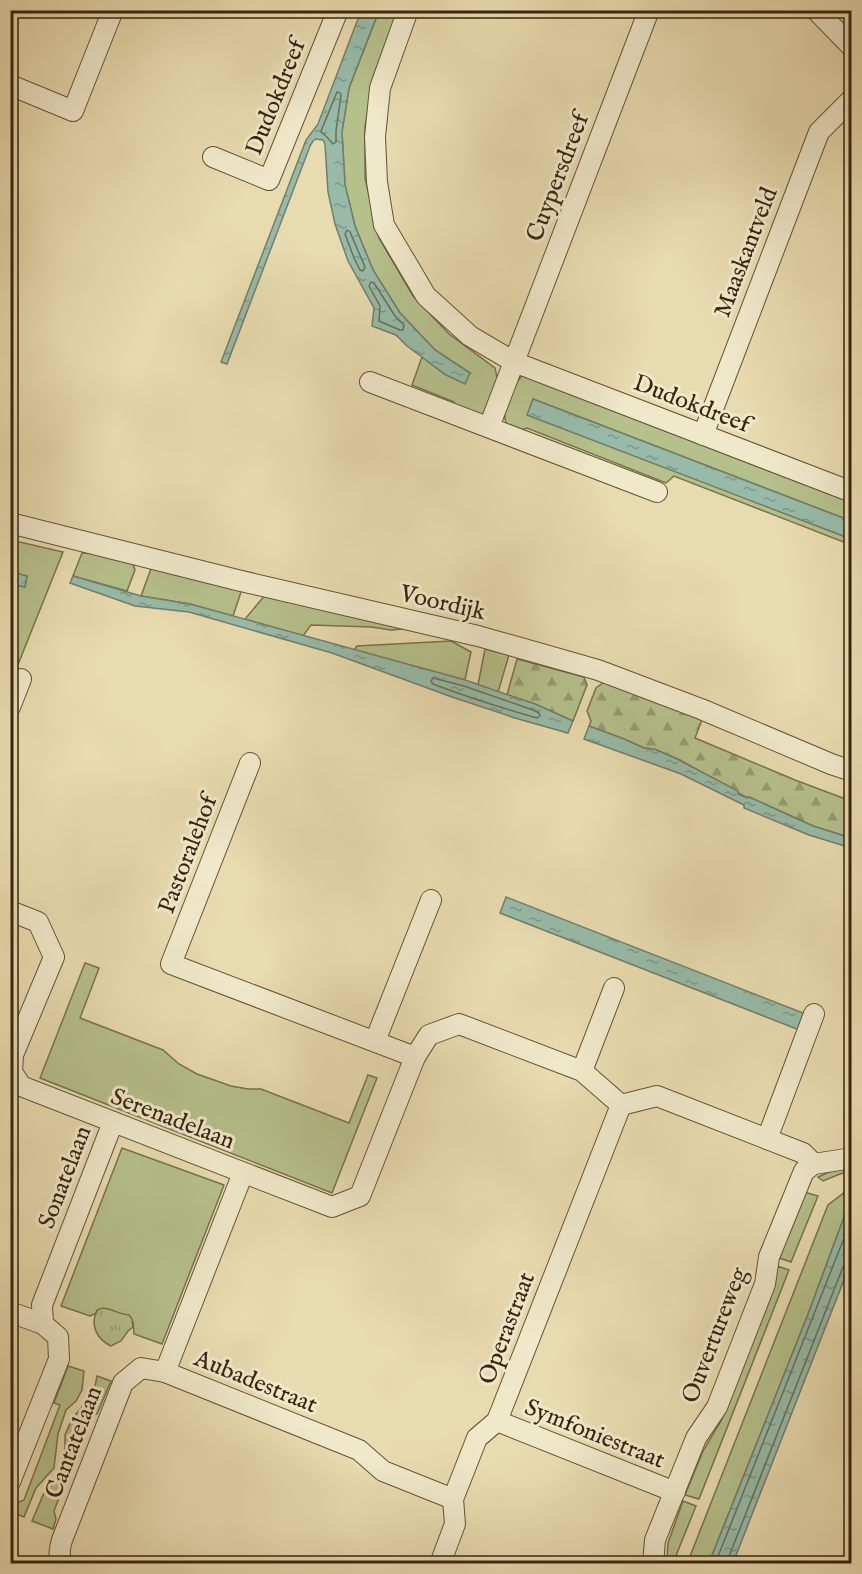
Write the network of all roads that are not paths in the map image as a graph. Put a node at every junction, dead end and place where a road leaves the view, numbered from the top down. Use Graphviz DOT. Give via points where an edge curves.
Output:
graph roads {
  1 [pos="113,10"];
  2 [pos="338,10"];
  3 [pos="408,10"];
  4 [pos="649,10"];
  5 [pos="816,10"];
  6 [pos="852,47"];
  7 [pos="10,85"];
  8 [pos="852,99"];
  9 [pos="213,157"];
  10 [pos="514,362"];
  11 [pos="370,382"];
  12 [pos="489,427"];
  13 [pos="703,435"];
  14 [pos="657,492"];
  15 [pos="852,492"];
  16 [pos="10,523"];
  17 [pos="21,679"];
  18 [pos="10,707"];
  19 [pos="250,763"];
  20 [pos="852,771"];
  21 [pos="430,900"];
  22 [pos="10,911"];
  23 [pos="614,988"];
  24 [pos="814,1014"];
  25 [pos="375,1041"];
  26 [pos="414,1057"];
  27 [pos="582,1071"];
  28 [pos="621,1105"];
  29 [pos="113,1122"];
  30 [pos="767,1139"];
  31 [pos="852,1158"];
  32 [pos="814,1164"];
  33 [pos="243,1173"];
  34 [pos="10,1312"];
  35 [pos="43,1324"];
  36 [pos="165,1372"];
  37 [pos="497,1421"];
  38 [pos="10,1482"];
  39 [pos="675,1492"];
  40 [pos="453,1499"];
  41 [pos="64,1563"];
  42 [pos="440,1563"];
  43 [pos="653,1563"];
  1 -- 7 [label="street" via="73,111"];
  2 -- 9 [label="street, Dudokdreef" via="269,180"];
  3 -- 10 [label="street, Dudokdreef" via="381,88 376,127 377,182 384,225 426,296 470,336"];
  4 -- 10 [label="street, Cuypersdreef"];
  5 -- 6 [label="street"];
  8 -- 13 [label="street, Maaskantveld" via="819,132"];
  10 -- 12 [label="street"];
  10 -- 13 [label="street, Dudokdreef"];
  11 -- 12 [label="street"];
  12 -- 14 [label="street"];
  13 -- 15 [label="street, Dudokdreef"];
  16 -- 20 [label="street, Voordijk" via="478,636 598,670"];
  17 -- 18 [label="street"];
  19 -- 25 [label="street, Pastoralehof" via="171,964"];
  21 -- 25 [label="street"];
  22 -- 29 [label="street, Serenadelaan" via="38,922 54,957 14,1055 12,1072 21,1086"];
  23 -- 27 [label="street"];
  24 -- 30 [label="street"];
  25 -- 26 [label="street"];
  26 -- 27 [label="street, Serenadelaan" via="429,1035 459,1024"];
  26 -- 33 [label="street, Serenadelaan" via="360,1196 333,1207"];
  27 -- 28 [label="street, Serenadelaan"];
  28 -- 30 [label="street" via="657,1096"];
  28 -- 37 [label="street, Operastraat"];
  29 -- 33 [label="street, Serenadelaan"];
  29 -- 35 [label="street, Sonatelaan" via="42,1305"];
  30 -- 32 [label="street" via="803,1153"];
  31 -- 32 [label="street"];
  32 -- 39 [label="street, Ouvertureweg" via="804,1171 769,1257 765,1284 717,1407 696,1438"];
  33 -- 36 [label="street, Aubadestraat"];
  34 -- 35 [label="street"];
  35 -- 38 [label="street" via="58,1337 59,1359"];
  36 -- 40 [label="street, Aubadestraat" via="360,1450 383,1471"];
  36 -- 41 [label="street, Cantatelaan" via="141,1368 123,1383 62,1540 59,1551"];
  37 -- 39 [label="street, Symfoniestraat"];
  37 -- 40 [label="street, Operastraat" via="477,1438"];
  39 -- 43 [label="street, Ouvertureweg" via="655,1540"];
  40 -- 42 [label="street, Operastraat" via="455,1524"];
}
